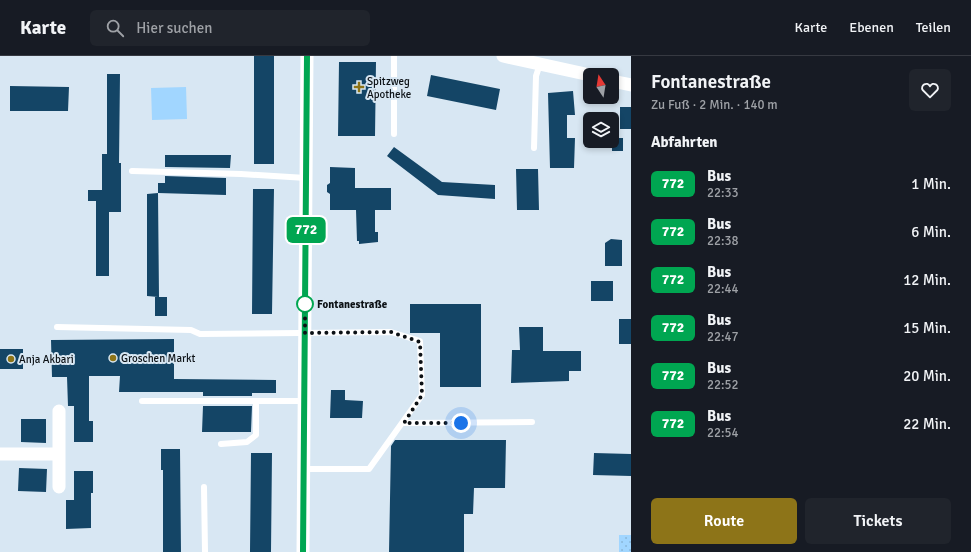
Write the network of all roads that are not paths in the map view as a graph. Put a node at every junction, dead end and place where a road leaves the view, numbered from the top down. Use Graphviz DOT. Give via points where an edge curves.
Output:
graph roads {
  1 [pos="307,56"];
  2 [pos="394,56"];
  3 [pos="503,56"];
  4 [pos="540,64"];
  5 [pos="583,73"];
  6 [pos="619,82"];
  7 [pos="631,85"];
  8 [pos="394,134"];
  9 [pos="534,148"];
  10 [pos="132,171"];
  11 [pos="306,178"];
  12 [pos="57,327"];
  13 [pos="305,333"];
  14 [pos="304,400"];
  15 [pos="142,401"];
  16 [pos="256,401"];
  17 [pos="59,411"];
  18 [pos="532,422"];
  19 [pos="404,423"];
  20 [pos="221,444"];
  21 [pos="0,454"];
  22 [pos="60,454"];
  23 [pos="304,469"];
  24 [pos="59,487"];
  25 [pos="204,487"];
  26 [pos="204,552"];
  27 [pos="303,552"];
  1 -- 11 [label="street"];
  2 -- 8 [label="lane"];
  3 -- 4 [label="street"];
  4 -- 5 [label="street"];
  4 -- 9 [label="lane" via="536,76"];
  6 -- 7 [label="street"];
  10 -- 11 [label="lane"];
  11 -- 13 [label="street"];
  12 -- 13 [label="lane" via="191,330 200,334"];
  13 -- 14 [label="street"];
  13 -- 19 [label="lane" via="391,332 420,342 422,395"];
  14 -- 16 [label="lane"];
  14 -- 23 [label="street"];
  15 -- 16 [label="lane"];
  16 -- 20 [label="lane" via="256,434 248,442"];
  17 -- 22 [label="street"];
  18 -- 19 [label="lane"];
  19 -- 23 [label="lane" via="369,469"];
  21 -- 22 [label="street"];
  22 -- 24 [label="street"];
  23 -- 27 [label="street"];
  25 -- 26 [label="lane"];
}
